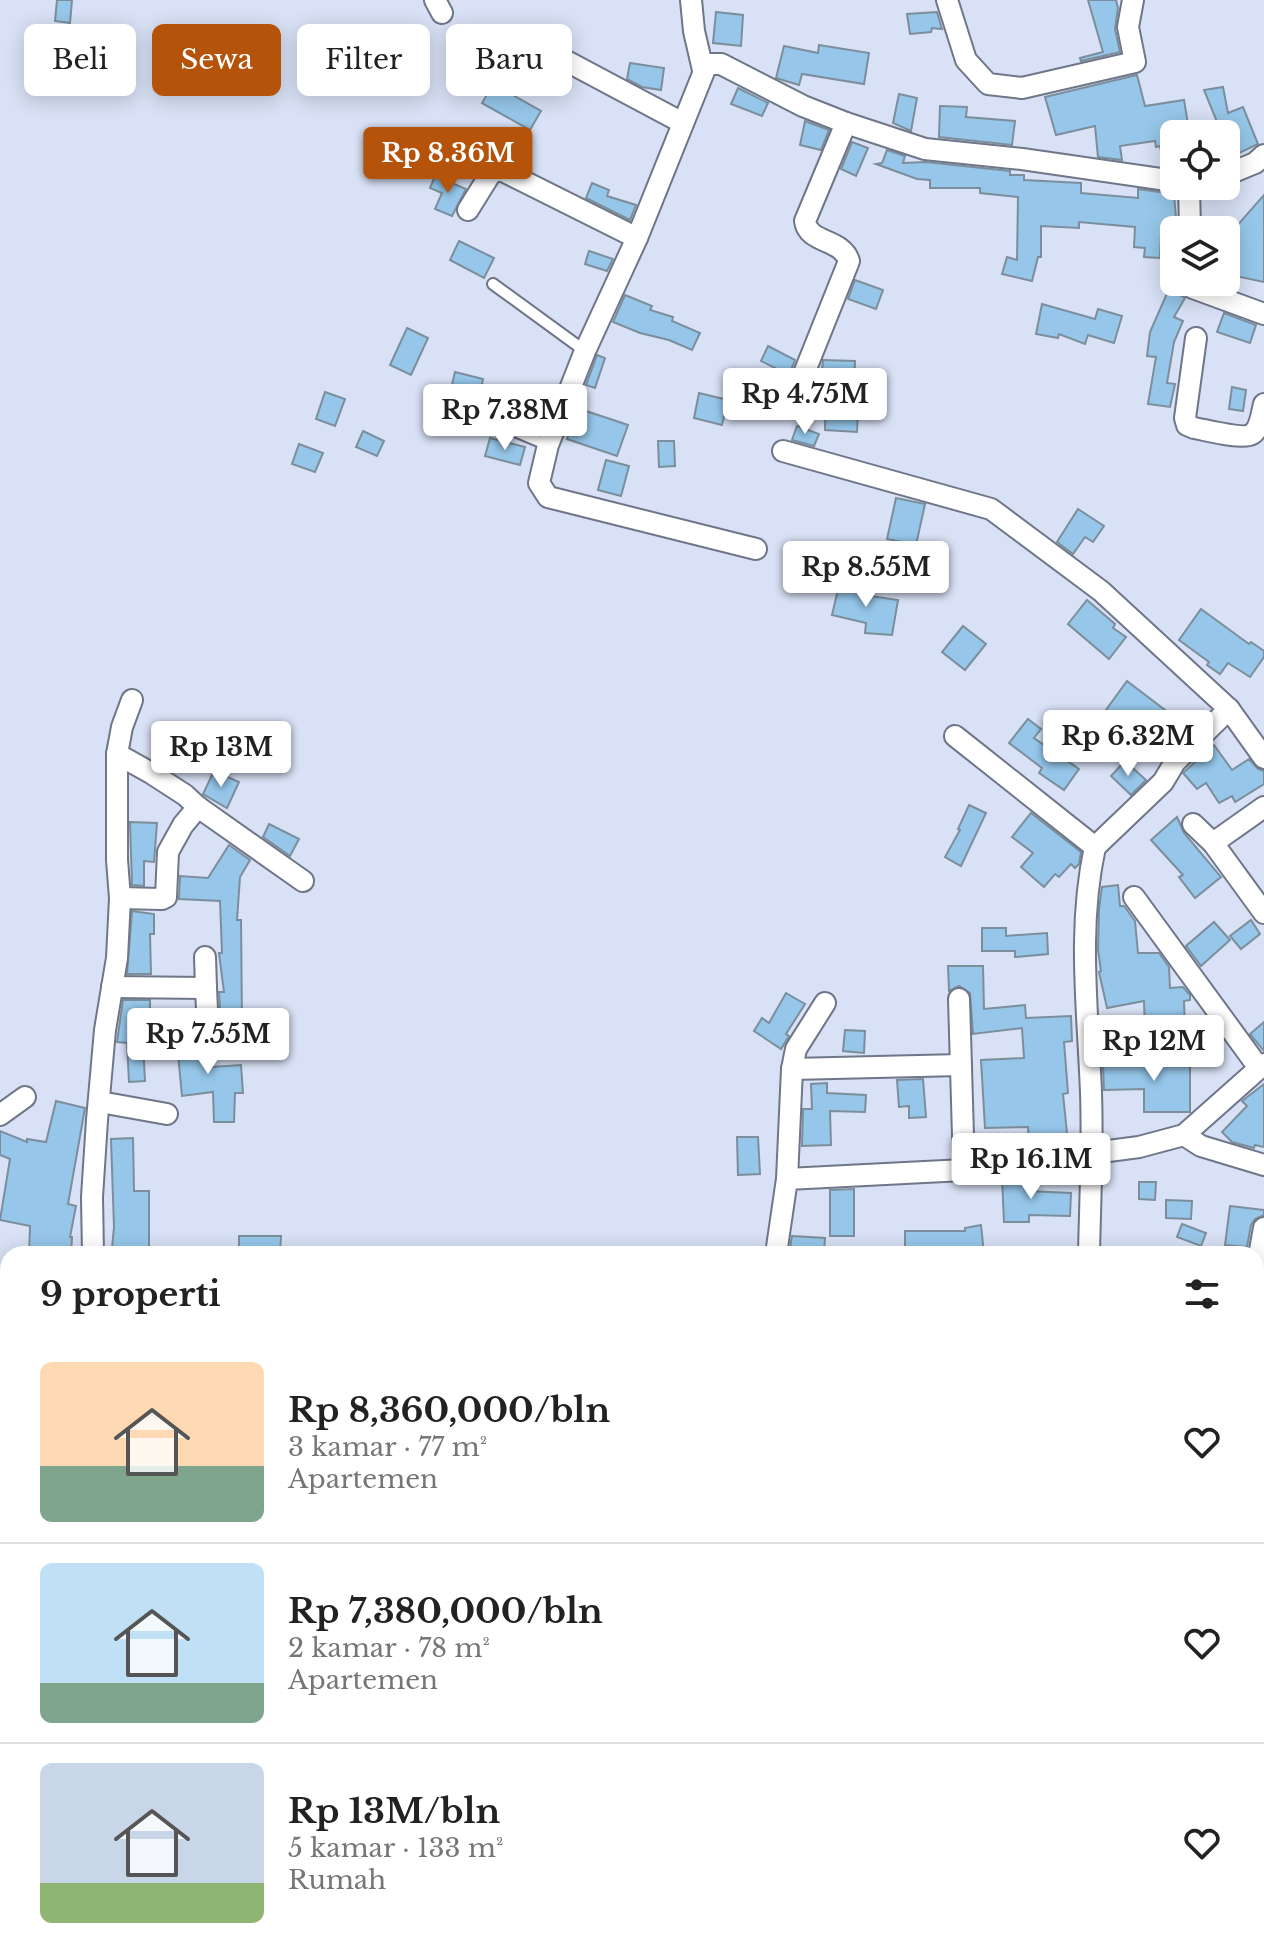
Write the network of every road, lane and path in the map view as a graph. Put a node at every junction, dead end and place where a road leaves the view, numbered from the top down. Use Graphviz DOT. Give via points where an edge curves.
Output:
graph roads {
  1 [pos="691,0"];
  2 [pos="947,0"];
  3 [pos="1133,0"];
  4 [pos="572,64"];
  5 [pos="703,70"];
  6 [pos="681,122"];
  7 [pos="846,123"];
  8 [pos="1261,162"];
  9 [pos="1240,170"];
  10 [pos="1160,179"];
  11 [pos="468,210"];
  12 [pos="637,238"];
  13 [pos="493,284"];
  14 [pos="1215,296"];
  15 [pos="1264,314"];
  16 [pos="1196,338"];
  17 [pos="585,351"];
  18 [pos="801,381"];
  19 [pos="1264,404"];
  20 [pos="477,415"];
  21 [pos="548,445"];
  22 [pos="783,451"];
  23 [pos="756,549"];
  24 [pos="132,700"];
  25 [pos="1229,709"];
  26 [pos="955,736"];
  27 [pos="117,754"];
  28 [pos="1264,758"];
  29 [pos="198,807"];
  30 [pos="1264,807"];
  31 [pos="1193,824"];
  32 [pos="1213,843"];
  33 [pos="1095,847"];
  34 [pos="303,881"];
  35 [pos="1134,897"];
  36 [pos="120,898"];
  37 [pos="1264,913"];
  38 [pos="205,957"];
  39 [pos="112,987"];
  40 [pos="206,988"];
  41 [pos="959,999"];
  42 [pos="825,1003"];
  43 [pos="208,1032"];
  44 [pos="961,1065"];
  45 [pos="1262,1066"];
  46 [pos="792,1069"];
  47 [pos="25,1097"];
  48 [pos="100,1102"];
  49 [pos="167,1114"];
  50 [pos="0,1115"];
  51 [pos="1184,1135"];
  52 [pos="1090,1153"];
  53 [pos="1264,1165"];
  54 [pos="964,1170"];
  55 [pos="787,1179"];
  56 [pos="93,1246"];
  57 [pos="777,1246"];
  58 [pos="1089,1246"];
  1 -- 5 [label="street"];
  2 -- 3 [label="street" via="966,60 988,84 1022,88 1135,62 1128,27"];
  4 -- 6 [label="street"];
  5 -- 6 [label="street"];
  5 -- 7 [label="street" via="709,62 721,64"];
  6 -- 12 [label="street"];
  7 -- 10 [label="street" via="925,149"];
  7 -- 18 [label="street" via="805,221 806,229 842,248 849,261"];
  8 -- 9 [label="street"];
  11 -- 12 [label="street" via="491,173 501,170"];
  12 -- 17 [label="street"];
  13 -- 17 [label="lane"];
  14 -- 15 [label="street"];
  16 -- 19 [label="street" via="1187,425 1252,434"];
  17 -- 21 [label="street"];
  20 -- 21 [label="lane"];
  21 -- 23 [label="street" via="539,483 548,497"];
  22 -- 25 [label="street" via="991,509 1101,591"];
  24 -- 27 [label="street"];
  25 -- 28 [label="street"];
  25 -- 33 [label="street"];
  26 -- 33 [label="street"];
  27 -- 29 [label="street"];
  27 -- 36 [label="street"];
  29 -- 34 [label="street"];
  29 -- 36 [label="street" via="168,852 166,897"];
  30 -- 32 [label="street"];
  31 -- 32 [label="street"];
  32 -- 37 [label="street"];
  33 -- 52 [label="street" via="1083,924"];
  35 -- 45 [label="street"];
  36 -- 39 [label="street"];
  38 -- 40 [label="street"];
  39 -- 40 [label="street"];
  39 -- 48 [label="street"];
  40 -- 43 [label="street"];
  41 -- 44 [label="street"];
  42 -- 46 [label="street" via="796,1049"];
  44 -- 46 [label="street"];
  44 -- 54 [label="street"];
  45 -- 51 [label="street"];
  46 -- 55 [label="street"];
  47 -- 50 [label="street"];
  48 -- 49 [label="street"];
  48 -- 56 [label="street"];
  51 -- 52 [label="street"];
  51 -- 53 [label="street" via="1201,1146"];
  52 -- 54 [label="street"];
  52 -- 58 [label="street"];
  54 -- 55 [label="street"];
  55 -- 57 [label="street"];
}
